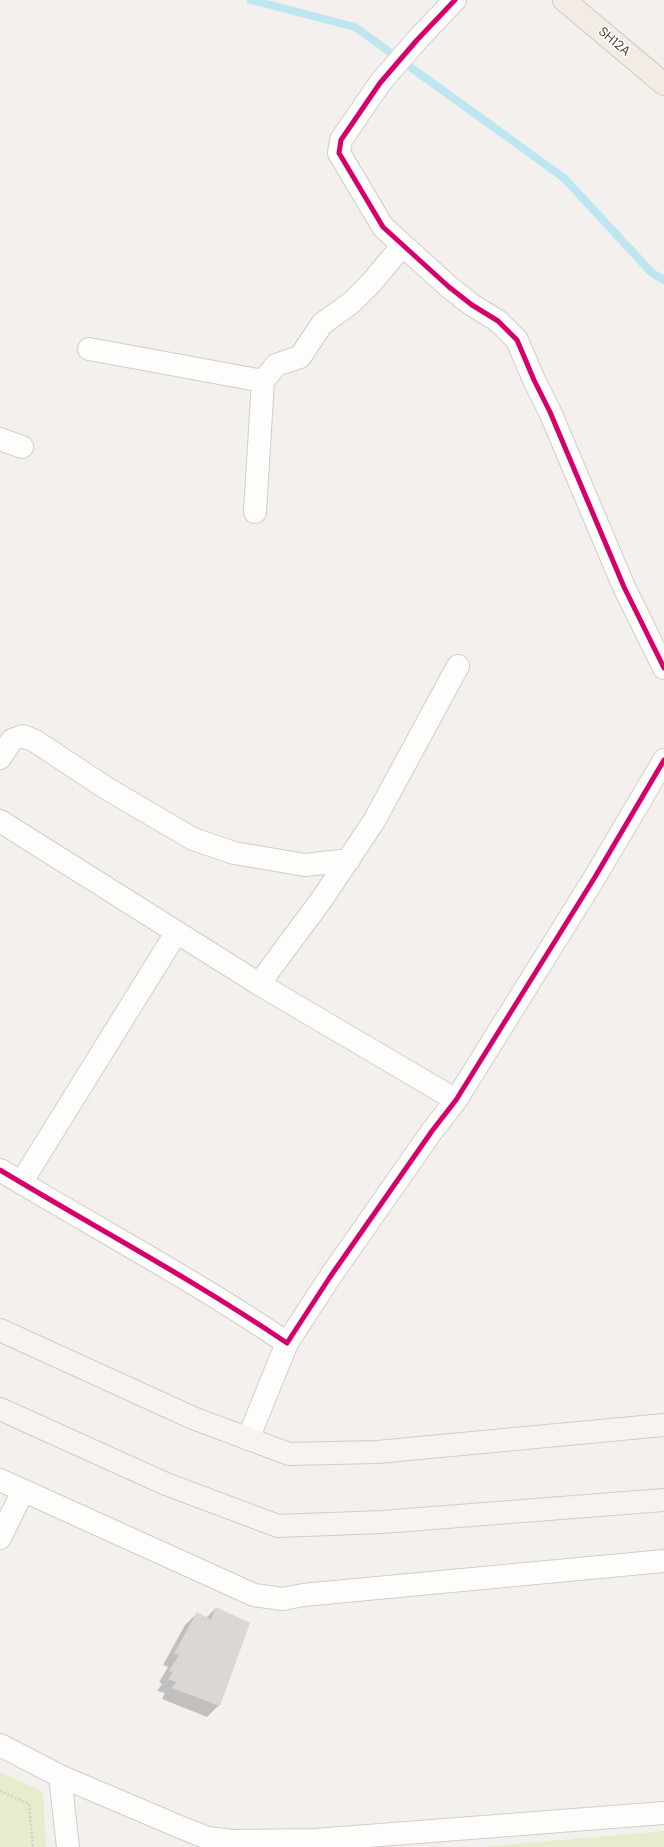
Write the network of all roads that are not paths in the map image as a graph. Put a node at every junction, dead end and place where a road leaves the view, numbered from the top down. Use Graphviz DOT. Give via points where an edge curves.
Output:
graph roads {
  1 [pos="455,0"];
  2 [pos="564,0"];
  3 [pos="664,84"];
  4 [pos="402,246"];
  5 [pos="89,349"];
  6 [pos="263,381"];
  7 [pos="0,439"];
  8 [pos="22,448"];
  9 [pos="255,512"];
  10 [pos="458,666"];
  11 [pos="664,668"];
  12 [pos="0,758"];
  13 [pos="664,760"];
  14 [pos="0,821"];
  15 [pos="348,860"];
  16 [pos="176,933"];
  17 [pos="259,984"];
  18 [pos="456,1100"];
  19 [pos="0,1170"];
  20 [pos="21,1183"];
  21 [pos="0,1330"];
  22 [pos="287,1343"];
  23 [pos="0,1409"];
  24 [pos="664,1425"];
  25 [pos="248,1439"];
  26 [pos="0,1480"];
  27 [pos="22,1491"];
  28 [pos="664,1500"];
  29 [pos="0,1538"];
  30 [pos="664,1561"];
  31 [pos="0,1746"];
  32 [pos="60,1776"];
  33 [pos="664,1813"];
  34 [pos="316,1844"];
  35 [pos="68,1847"];
  1 -- 4 [label="street" via="380,83 341,140 340,153 383,228"];
  2 -- 3 [label="main road, SH12A / SH12A"];
  4 -- 6 [label="street" via="351,303 322,324 300,357 276,365"];
  4 -- 11 [label="street" via="455,292 498,321 517,340 624,587"];
  5 -- 6 [label="street"];
  6 -- 9 [label="street"];
  7 -- 8 [label="street"];
  10 -- 15 [label="street" via="374,822"];
  12 -- 15 [label="street" via="12,740 23,736 193,839 234,853 305,865"];
  13 -- 18 [label="street" via="595,877"];
  14 -- 16 [label="street"];
  15 -- 17 [label="street"];
  16 -- 17 [label="street"];
  16 -- 20 [label="street"];
  17 -- 18 [label="street"];
  18 -- 22 [label="street" via="330,1277"];
  19 -- 20 [label="street"];
  20 -- 22 [label="street" via="123,1241"];
  21 -- 25 [label="street" via="193,1418"];
  22 -- 25 [label="street"];
  23 -- 28 [label="street" via="166,1484 278,1526 382,1522"];
  24 -- 25 [label="street" via="377,1452 289,1454"];
  26 -- 27 [label="street"];
  27 -- 29 [label="street"];
  27 -- 30 [label="street" via="254,1596 283,1599"];
  31 -- 32 [label="street"];
  32 -- 34 [label="street" via="208,1838"];
  32 -- 35 [label="street"];
  33 -- 34 [label="street"];
}
